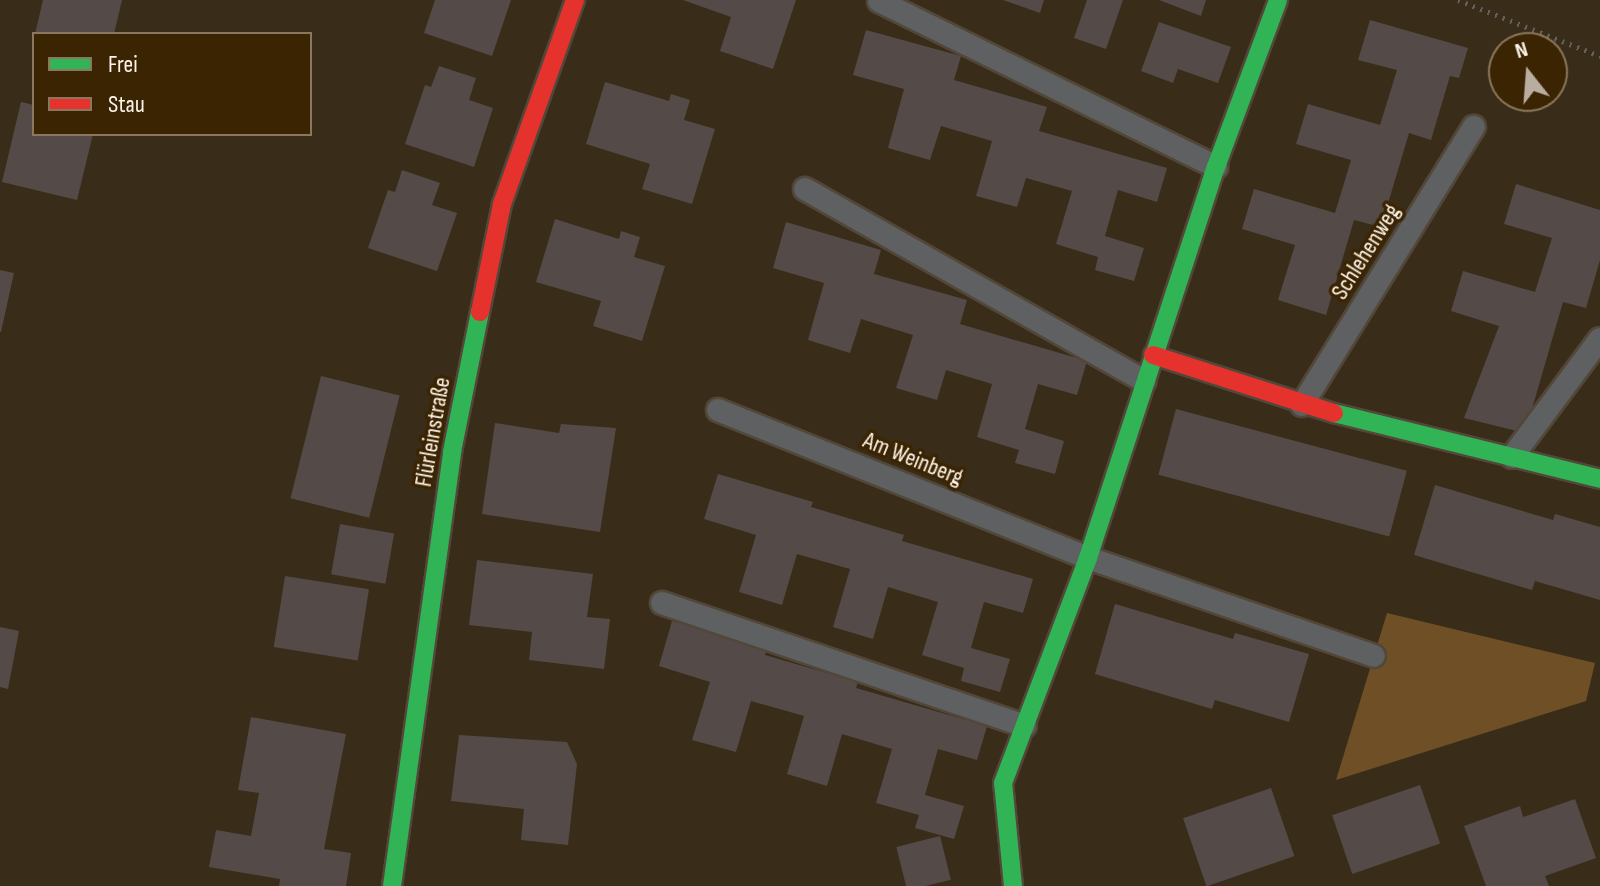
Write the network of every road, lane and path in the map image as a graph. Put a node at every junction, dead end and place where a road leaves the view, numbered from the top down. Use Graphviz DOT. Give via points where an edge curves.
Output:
graph roads {
  1 [pos="575,0"];
  2 [pos="1278,0"];
  3 [pos="1458,0"];
  4 [pos="879,1"];
  5 [pos="1600,56"];
  6 [pos="1474,127"];
  7 [pos="1216,167"];
  8 [pos="805,189"];
  9 [pos="1600,339"];
  10 [pos="1153,355"];
  11 [pos="1144,381"];
  12 [pos="1302,405"];
  13 [pos="718,410"];
  14 [pos="1512,457"];
  15 [pos="1600,479"];
  16 [pos="1088,558"];
  17 [pos="662,603"];
  18 [pos="1374,656"];
  19 [pos="1025,726"];
  20 [pos="392,886"];
  21 [pos="1013,886"];
  1 -- 20 [label="street, Flürleinstraße" via="499,219 452,452"];
  2 -- 7 [label="street"];
  3 -- 5 [label="path"];
  4 -- 7 [label="lane"];
  6 -- 12 [label="lane, Schlehenweg"];
  7 -- 10 [label="street"];
  8 -- 11 [label="lane"];
  9 -- 14 [label="lane"];
  10 -- 11 [label="street"];
  10 -- 12 [label="street"];
  11 -- 16 [label="street"];
  12 -- 14 [label="street"];
  13 -- 16 [label="lane, Am Weinberg"];
  14 -- 15 [label="street"];
  16 -- 18 [label="lane, Am Weinberg"];
  16 -- 19 [label="street"];
  17 -- 19 [label="lane"];
  19 -- 21 [label="street" via="1003,783"];
}
